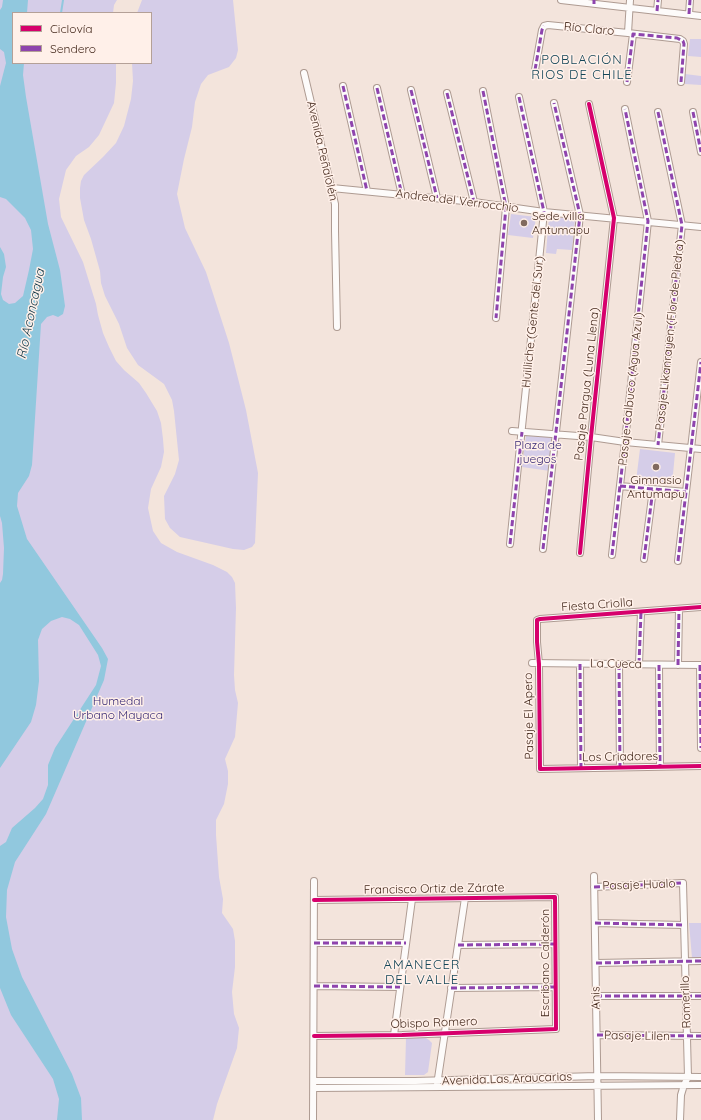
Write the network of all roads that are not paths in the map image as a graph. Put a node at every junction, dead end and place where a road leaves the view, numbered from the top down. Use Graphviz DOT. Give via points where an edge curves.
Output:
graph roads {
  1 [pos="561,0"];
  2 [pos="630,0"];
  3 [pos="658,0"];
  4 [pos="690,0"];
  5 [pos="594,2"];
  6 [pos="630,8"];
  7 [pos="657,11"];
  8 [pos="689,14"];
  9 [pos="701,16"];
  10 [pos="630,33"];
  11 [pos="535,70"];
  12 [pos="304,73"];
  13 [pos="627,82"];
  14 [pos="681,82"];
  15 [pos="344,86"];
  16 [pos="377,88"];
  17 [pos="411,90"];
  18 [pos="483,90"];
  19 [pos="447,93"];
  20 [pos="520,97"];
  21 [pos="554,104"];
  22 [pos="589,104"];
  23 [pos="625,109"];
  24 [pos="658,112"];
  25 [pos="693,112"];
  26 [pos="701,152"];
  27 [pos="332,188"];
  28 [pos="367,191"];
  29 [pos="402,195"];
  30 [pos="437,198"];
  31 [pos="474,202"];
  32 [pos="506,207"];
  33 [pos="544,212"];
  34 [pos="580,215"];
  35 [pos="614,218"];
  36 [pos="648,221"];
  37 [pos="682,225"];
  38 [pos="701,227"];
  39 [pos="496,318"];
  40 [pos="337,327"];
  41 [pos="701,362"];
  42 [pos="512,431"];
  43 [pos="522,432"];
  44 [pos="556,434"];
  45 [pos="591,437"];
  46 [pos="625,442"];
  47 [pos="658,444"];
  48 [pos="691,448"];
  49 [pos="701,449"];
  50 [pos="620,486"];
  51 [pos="653,489"];
  52 [pos="686,492"];
  53 [pos="510,544"];
  54 [pos="543,549"];
  55 [pos="580,553"];
  56 [pos="612,556"];
  57 [pos="644,559"];
  58 [pos="678,561"];
  59 [pos="701,607"];
  60 [pos="679,609"];
  61 [pos="641,612"];
  62 [pos="532,663"];
  63 [pos="539,664"];
  64 [pos="580,664"];
  65 [pos="619,664"];
  66 [pos="638,664"];
  67 [pos="659,665"];
  68 [pos="678,665"];
  69 [pos="700,665"];
  70 [pos="701,748"];
  71 [pos="660,766"];
  72 [pos="701,766"];
  73 [pos="620,767"];
  74 [pos="581,768"];
  75 [pos="540,769"];
  76 [pos="594,876"];
  77 [pos="314,882"];
  78 [pos="683,883"];
  79 [pos="594,887"];
  80 [pos="555,897"];
  81 [pos="465,898"];
  82 [pos="412,899"];
  83 [pos="314,900"];
  84 [pos="595,923"];
  85 [pos="684,924"];
  86 [pos="314,943"];
  87 [pos="406,943"];
  88 [pos="555,944"];
  89 [pos="458,945"];
  90 [pos="701,961"];
  91 [pos="685,962"];
  92 [pos="596,963"];
  93 [pos="314,986"];
  94 [pos="400,987"];
  95 [pos="555,987"];
  96 [pos="451,988"];
  97 [pos="596,996"];
  98 [pos="686,996"];
  99 [pos="701,996"];
  100 [pos="556,1029"];
  101 [pos="444,1033"];
  102 [pos="394,1035"];
  103 [pos="597,1035"];
  104 [pos="314,1036"];
  105 [pos="687,1036"];
  106 [pos="701,1036"];
  107 [pos="597,1076"];
  108 [pos="688,1077"];
  109 [pos="701,1077"];
  110 [pos="314,1081"];
  111 [pos="437,1084"];
  112 [pos="684,1085"];
  113 [pos="701,1085"];
  114 [pos="597,1086"];
  115 [pos="314,1088"];
  116 [pos="313,1120"];
  117 [pos="598,1120"];
  118 [pos="680,1120"];
  1 -- 5 [label="street"];
  2 -- 6 [label="street"];
  3 -- 7 [label="street"];
  4 -- 8 [label="street"];
  5 -- 6 [label="street"];
  6 -- 7 [label="street"];
  6 -- 10 [label="street"];
  7 -- 8 [label="street"];
  8 -- 9 [label="street"];
  10 -- 11 [label="street, Río Claro" via="544,26"];
  10 -- 13 [label="street"];
  10 -- 14 [label="street, Río Claro" via="678,38 683,41"];
  12 -- 27 [label="street, Avenida Peñalolén"];
  15 -- 28 [label="street"];
  16 -- 29 [label="street"];
  17 -- 30 [label="street"];
  18 -- 32 [label="street"];
  19 -- 31 [label="street"];
  20 -- 33 [label="street, Huilliche (Gente del Sur)"];
  21 -- 34 [label="street"];
  22 -- 35 [label="street, Pasaje Pargua (Luna Llena)"];
  23 -- 36 [label="street, Pasaje Calbuco (Agua Azul)"];
  24 -- 37 [label="street, Pasaje Likanrayen (Flor de Piedra)"];
  25 -- 26 [label="street"];
  27 -- 28 [label="street, Andrea del Verrocchio"];
  27 -- 40 [label="street, Avenida Peñalolén" via="335,204"];
  28 -- 29 [label="street, Andrea del Verrocchio"];
  29 -- 30 [label="street, Andrea del Verrocchio"];
  30 -- 31 [label="street, Andrea del Verrocchio"];
  31 -- 32 [label="street, Andrea del Verrocchio"];
  32 -- 33 [label="street, Andrea del Verrocchio"];
  32 -- 39 [label="street"];
  33 -- 34 [label="street, Andrea del Verrocchio"];
  33 -- 43 [label="street, Huilliche (Gente del Sur)"];
  34 -- 35 [label="street, Andrea del Verrocchio"];
  34 -- 44 [label="street"];
  35 -- 36 [label="street, Andrea del Verrocchio"];
  35 -- 45 [label="street, Pasaje Pargua (Luna Llena)"];
  36 -- 37 [label="street, Andrea del Verrocchio"];
  36 -- 46 [label="street, Pasaje Calbuco (Agua Azul)"];
  37 -- 38 [label="street, Andrea del Verrocchio"];
  37 -- 47 [label="street, Pasaje Likanrayen (Flor de Piedra)"];
  41 -- 48 [label="street"];
  42 -- 43 [label="street"];
  43 -- 44 [label="street"];
  43 -- 53 [label="street, Huilliche (Gente del Sur)"];
  44 -- 45 [label="street"];
  44 -- 54 [label="street"];
  45 -- 46 [label="street"];
  45 -- 55 [label="street, Pasaje Pargua (Luna Llena)"];
  46 -- 47 [label="street"];
  46 -- 50 [label="street, Pasaje Calbuco (Agua Azul)"];
  47 -- 48 [label="street"];
  48 -- 49 [label="street"];
  48 -- 52 [label="street"];
  50 -- 51 [label="street"];
  50 -- 56 [label="street, Pasaje Calbuco (Agua Azul)"];
  51 -- 52 [label="street"];
  51 -- 57 [label="street"];
  52 -- 58 [label="street"];
  59 -- 60 [label="street, Fiesta Criolla"];
  60 -- 61 [label="street, Fiesta Criolla"];
  60 -- 68 [label="street"];
  61 -- 63 [label="street, Fiesta Criolla" via="537,620"];
  61 -- 66 [label="street"];
  62 -- 63 [label="street, La Cueca"];
  63 -- 64 [label="street, La Cueca"];
  63 -- 75 [label="street, Pasaje El Apero"];
  64 -- 65 [label="street, La Cueca"];
  64 -- 74 [label="street"];
  65 -- 66 [label="street, La Cueca"];
  65 -- 73 [label="street"];
  66 -- 67 [label="street, La Cueca"];
  67 -- 68 [label="street, La Cueca"];
  67 -- 71 [label="street"];
  68 -- 69 [label="street, La Cueca"];
  69 -- 70 [label="street"];
  71 -- 72 [label="street, Los Criadores"];
  71 -- 73 [label="street, Los Criadores"];
  73 -- 74 [label="street, Los Criadores"];
  74 -- 75 [label="street, Los Criadores"];
  76 -- 79 [label="street, Anis"];
  77 -- 83 [label="street"];
  78 -- 79 [label="street, Pasaje Hualo"];
  78 -- 85 [label="street, Romerillo"];
  79 -- 84 [label="street, Anis"];
  80 -- 81 [label="street, Francisco Ortiz de Zárate"];
  80 -- 88 [label="street, Escribano Calderón"];
  81 -- 82 [label="street, Francisco Ortiz de Zárate"];
  81 -- 89 [label="street"];
  82 -- 83 [label="street, Francisco Ortiz de Zárate"];
  82 -- 87 [label="street"];
  83 -- 86 [label="street"];
  84 -- 85 [label="street"];
  84 -- 92 [label="street, Anis"];
  85 -- 91 [label="street, Romerillo"];
  86 -- 87 [label="street"];
  86 -- 93 [label="street"];
  87 -- 94 [label="street"];
  88 -- 89 [label="street"];
  88 -- 95 [label="street, Escribano Calderón"];
  89 -- 96 [label="street"];
  90 -- 91 [label="street"];
  91 -- 92 [label="street"];
  91 -- 98 [label="street, Romerillo"];
  92 -- 97 [label="street, Anis"];
  93 -- 94 [label="street"];
  93 -- 104 [label="street"];
  94 -- 102 [label="street"];
  95 -- 96 [label="street"];
  95 -- 100 [label="street, Escribano Calderón"];
  96 -- 101 [label="street"];
  97 -- 98 [label="street"];
  97 -- 103 [label="street, Anis"];
  98 -- 99 [label="street"];
  98 -- 105 [label="street, Romerillo"];
  100 -- 101 [label="street, Obispo Romero"];
  101 -- 102 [label="street, Obispo Romero"];
  101 -- 111 [label="street"];
  102 -- 104 [label="street, Obispo Romero"];
  103 -- 105 [label="street, Pasaje Lilen"];
  103 -- 107 [label="street, Anis"];
  104 -- 110 [label="street"];
  105 -- 106 [label="street, Pasaje Lilen"];
  105 -- 108 [label="street, Romerillo"];
  107 -- 108 [label="street, Avenida Las Araucarias"];
  107 -- 111 [label="street, Avenida Las Araucarias"];
  107 -- 114 [label="street, Anis"];
  108 -- 109 [label="street, Avenida Las Araucarias"];
  108 -- 112 [label="street, Romerillo"];
  110 -- 111 [label="street, Avenida Las Araucarias"];
  110 -- 115 [label="street"];
  111 -- 114 [label="street, Avenida Las Araucarias"];
  111 -- 115 [label="street, Avenida Las Araucarias"];
  112 -- 113 [label="street, Avenida Las Araucarias"];
  112 -- 114 [label="street, Avenida Las Araucarias"];
  112 -- 118 [label="street, Romerillo"];
  114 -- 117 [label="street, Anis"];
  115 -- 116 [label="street"];
}
